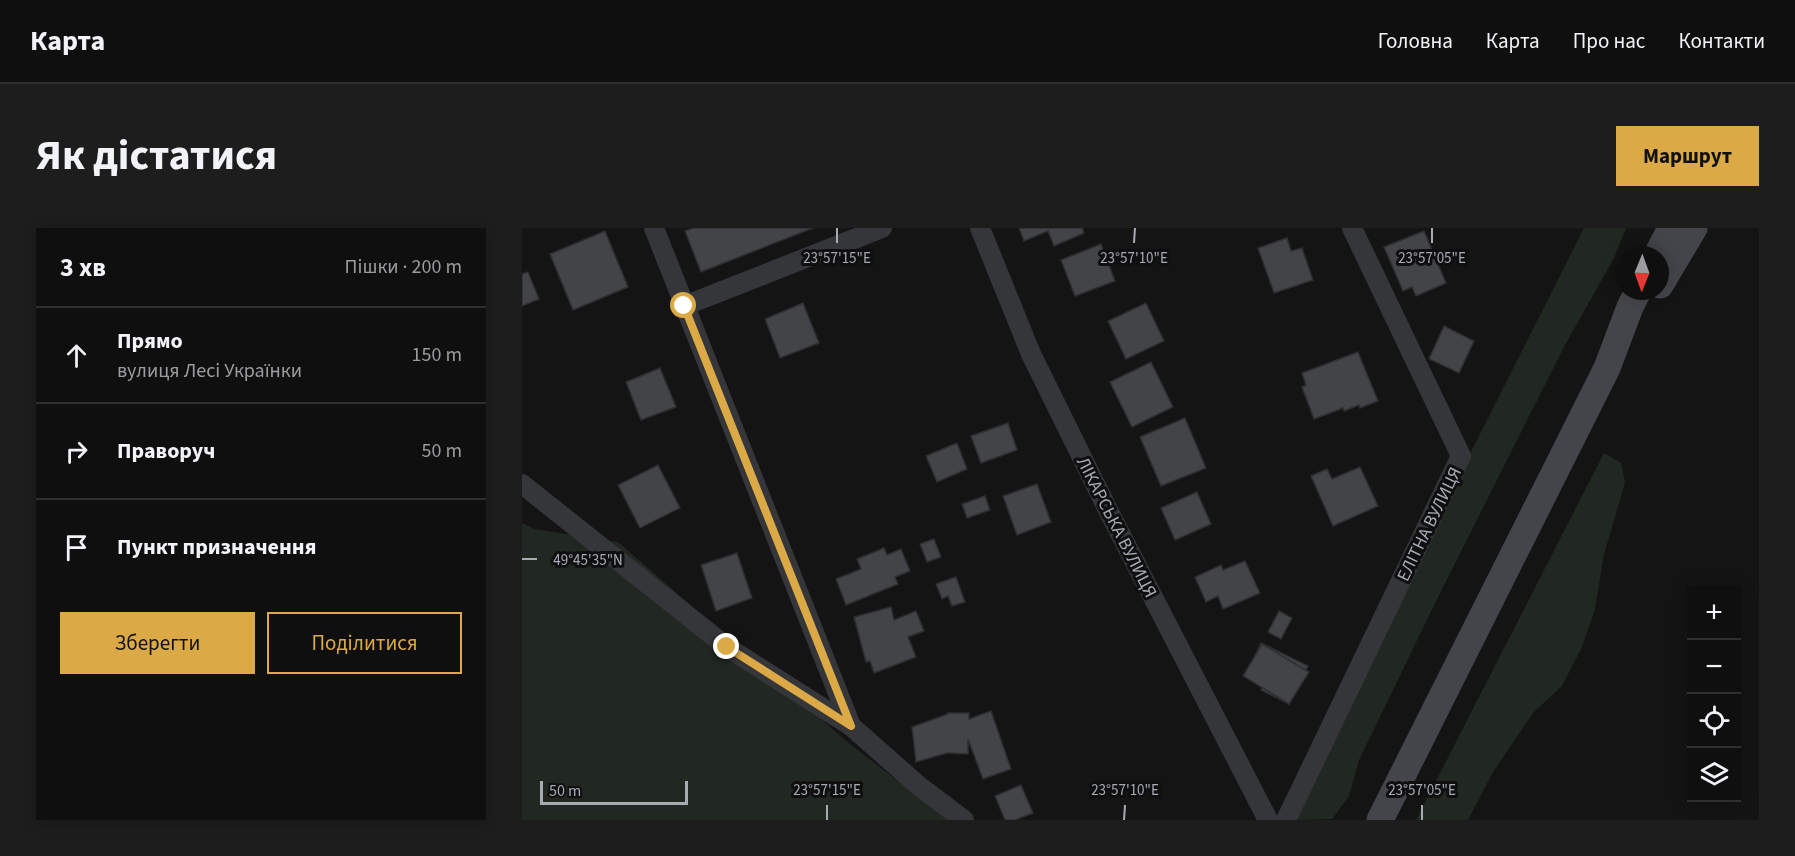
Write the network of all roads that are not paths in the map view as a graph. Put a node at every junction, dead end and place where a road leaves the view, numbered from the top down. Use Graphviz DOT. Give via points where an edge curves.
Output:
graph roads {
  1 [pos="654,228"];
  2 [pos="882,228"];
  3 [pos="980,228"];
  4 [pos="1352,228"];
  5 [pos="1671,228"];
  6 [pos="1695,228"];
  7 [pos="1662,246"];
  8 [pos="1669,270"];
  9 [pos="1634,300"];
  10 [pos="1650,300"];
  11 [pos="684,306"];
  12 [pos="1607,368"];
  13 [pos="522,484"];
  14 [pos="851,726"];
  15 [pos="964,820"];
  16 [pos="1268,820"];
  17 [pos="1286,820"];
  18 [pos="1380,820"];
  1 -- 11 [label="street"];
  2 -- 11 [label="street"];
  3 -- 16 [label="street, ЛІКАРСЬКА ВУЛИЦЯ" via="1031,354"];
  4 -- 17 [label="street, ЕЛІТНА ВУЛИЦЯ" via="1461,456"];
  5 -- 7 [label="main road"];
  6 -- 8 [label="main road"];
  9 -- 12 [label="main road"];
  10 -- 12 [label="main road"];
  11 -- 14 [label="street"];
  12 -- 18 [label="main road"];
  13 -- 14 [label="street" via="727,647"];
  14 -- 15 [label="street"];
}
